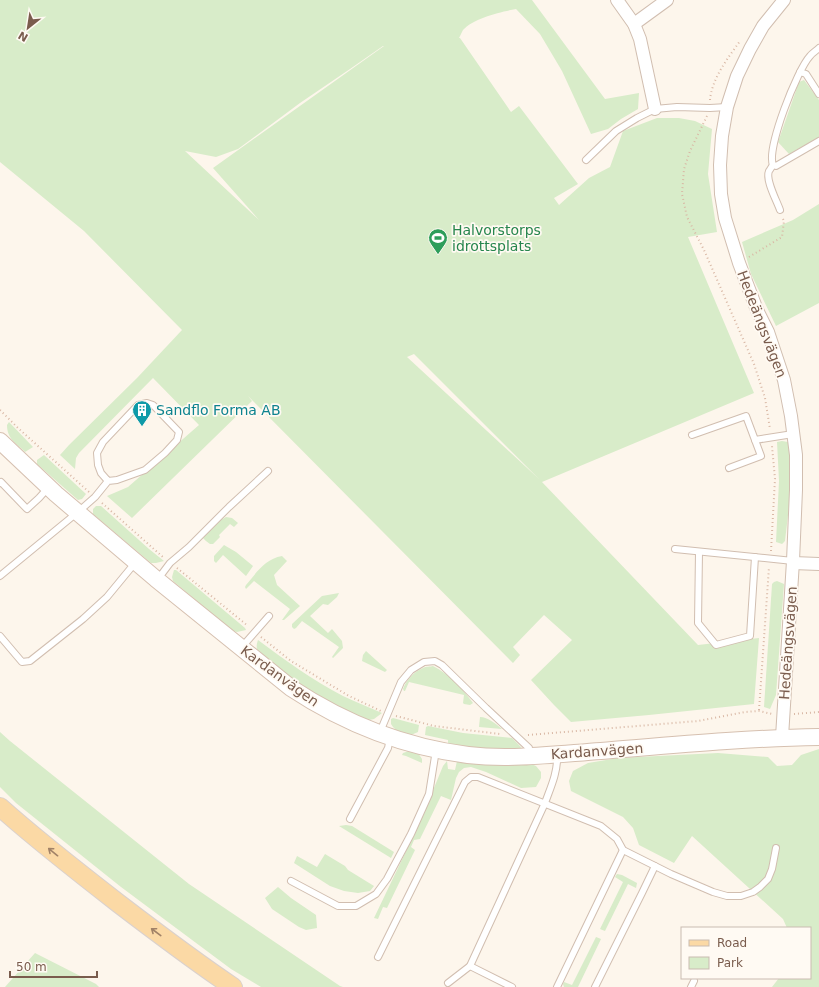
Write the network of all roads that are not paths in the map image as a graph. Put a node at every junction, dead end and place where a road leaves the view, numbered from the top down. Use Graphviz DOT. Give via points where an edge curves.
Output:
graph roads {
  1 [pos="617,0"];
  2 [pos="667,0"];
  3 [pos="784,0"];
  4 [pos="634,24"];
  5 [pos="819,48"];
  6 [pos="800,72"];
  7 [pos="819,94"];
  8 [pos="727,107"];
  9 [pos="656,109"];
  10 [pos="819,141"];
  11 [pos="586,160"];
  12 [pos="773,165"];
  13 [pos="780,210"];
  14 [pos="793,434"];
  15 [pos="692,435"];
  16 [pos="755,440"];
  17 [pos="0,441"];
  18 [pos="729,468"];
  19 [pos="268,471"];
  20 [pos="108,481"];
  21 [pos="0,483"];
  22 [pos="48,487"];
  23 [pos="78,512"];
  24 [pos="676,549"];
  25 [pos="699,552"];
  26 [pos="756,557"];
  27 [pos="136,562"];
  28 [pos="793,562"];
  29 [pos="819,564"];
  30 [pos="0,576"];
  31 [pos="158,580"];
  32 [pos="269,616"];
  33 [pos="0,636"];
  34 [pos="241,648"];
  35 [pos="385,735"];
  36 [pos="782,737"];
  37 [pos="819,737"];
  38 [pos="436,750"];
  39 [pos="557,754"];
  40 [pos="530,756"];
  41 [pos="544,803"];
  42 [pos="0,807"];
  43 [pos="350,819"];
  44 [pos="0,823"];
  45 [pos="776,848"];
  46 [pos="624,850"];
  47 [pos="655,866"];
  48 [pos="291,881"];
  49 [pos="378,957"];
  50 [pos="470,966"];
  51 [pos="448,983"];
  52 [pos="212,987"];
  53 [pos="234,987"];
  54 [pos="512,987"];
  55 [pos="557,987"];
  56 [pos="595,987"];
  1 -- 4 [label="street"];
  2 -- 4 [label="street"];
  3 -- 8 [label="street, Hedeängsvägen" via="763,26 750,49 737,76"];
  4 -- 9 [label="street"];
  5 -- 6 [label="lane" via="809,57"];
  6 -- 7 [label="lane" via="806,74"];
  6 -- 12 [label="lane" via="781,119 771,161"];
  8 -- 9 [label="lane"];
  8 -- 14 [label="street, Hedeängsvägen" via="720,166 725,218 739,263 768,332 784,380"];
  9 -- 11 [label="lane" via="616,131"];
  10 -- 12 [label="lane" via="776,166"];
  12 -- 13 [label="lane" via="768,175"];
  14 -- 16 [label="lane"];
  14 -- 28 [label="street, Hedeängsvägen" via="796,456"];
  15 -- 16 [label="lane" via="746,416"];
  16 -- 18 [label="lane" via="761,456"];
  17 -- 22 [label="street, Kardanvägen"];
  19 -- 31 [label="lane" via="170,563"];
  20 -- 20 [label="lane" via="145,470 177,440 178,432 153,405 138,405 103,442 97,452 101,473"];
  20 -- 23 [label="lane"];
  21 -- 22 [label="lane" via="27,509"];
  22 -- 23 [label="street, Kardanvägen"];
  23 -- 27 [label="street, Kardanvägen"];
  23 -- 30 [label="lane"];
  24 -- 25 [label="lane"];
  25 -- 26 [label="lane"];
  25 -- 26 [label="lane" via="698,623 716,645 750,636"];
  26 -- 28 [label="lane"];
  27 -- 31 [label="street, Kardanvägen"];
  27 -- 33 [label="lane" via="107,598 30,661 22,662"];
  28 -- 29 [label="street"];
  28 -- 36 [label="street, Hedeängsvägen"];
  31 -- 34 [label="street, Kardanvägen"];
  32 -- 34 [label="lane"];
  34 -- 35 [label="street, Kardanvägen" via="306,697 339,716"];
  35 -- 38 [label="street, Kardanvägen"];
  35 -- 40 [label="lane" via="388,714 401,682 424,662 436,661 529,748"];
  35 -- 43 [label="lane" via="388,748"];
  36 -- 37 [label="street, Kardanvägen"];
  36 -- 39 [label="street, Kardanvägen"];
  38 -- 40 [label="street, Kardanvägen" via="499,757"];
  38 -- 48 [label="lane" via="429,794 411,834 376,894 356,906 338,906"];
  39 -- 40 [label="street, Kardanvägen"];
  39 -- 41 [label="lane" via="551,787"];
  41 -- 46 [label="lane" via="601,826 617,839"];
  41 -- 49 [label="lane" via="478,776 471,777 465,782"];
  41 -- 50 [label="lane"];
  53 -- 42 [label="main road, one-way" via="158,934"];
  44 -- 52 [label="main road" via="60,873"];
  45 -- 47 [label="lane" via="768,879 753,892 741,896 713,892"];
  46 -- 47 [label="lane"];
  46 -- 55 [label="lane"];
  47 -- 56 [label="lane"];
  50 -- 51 [label="lane"];
  50 -- 54 [label="lane"];
}
